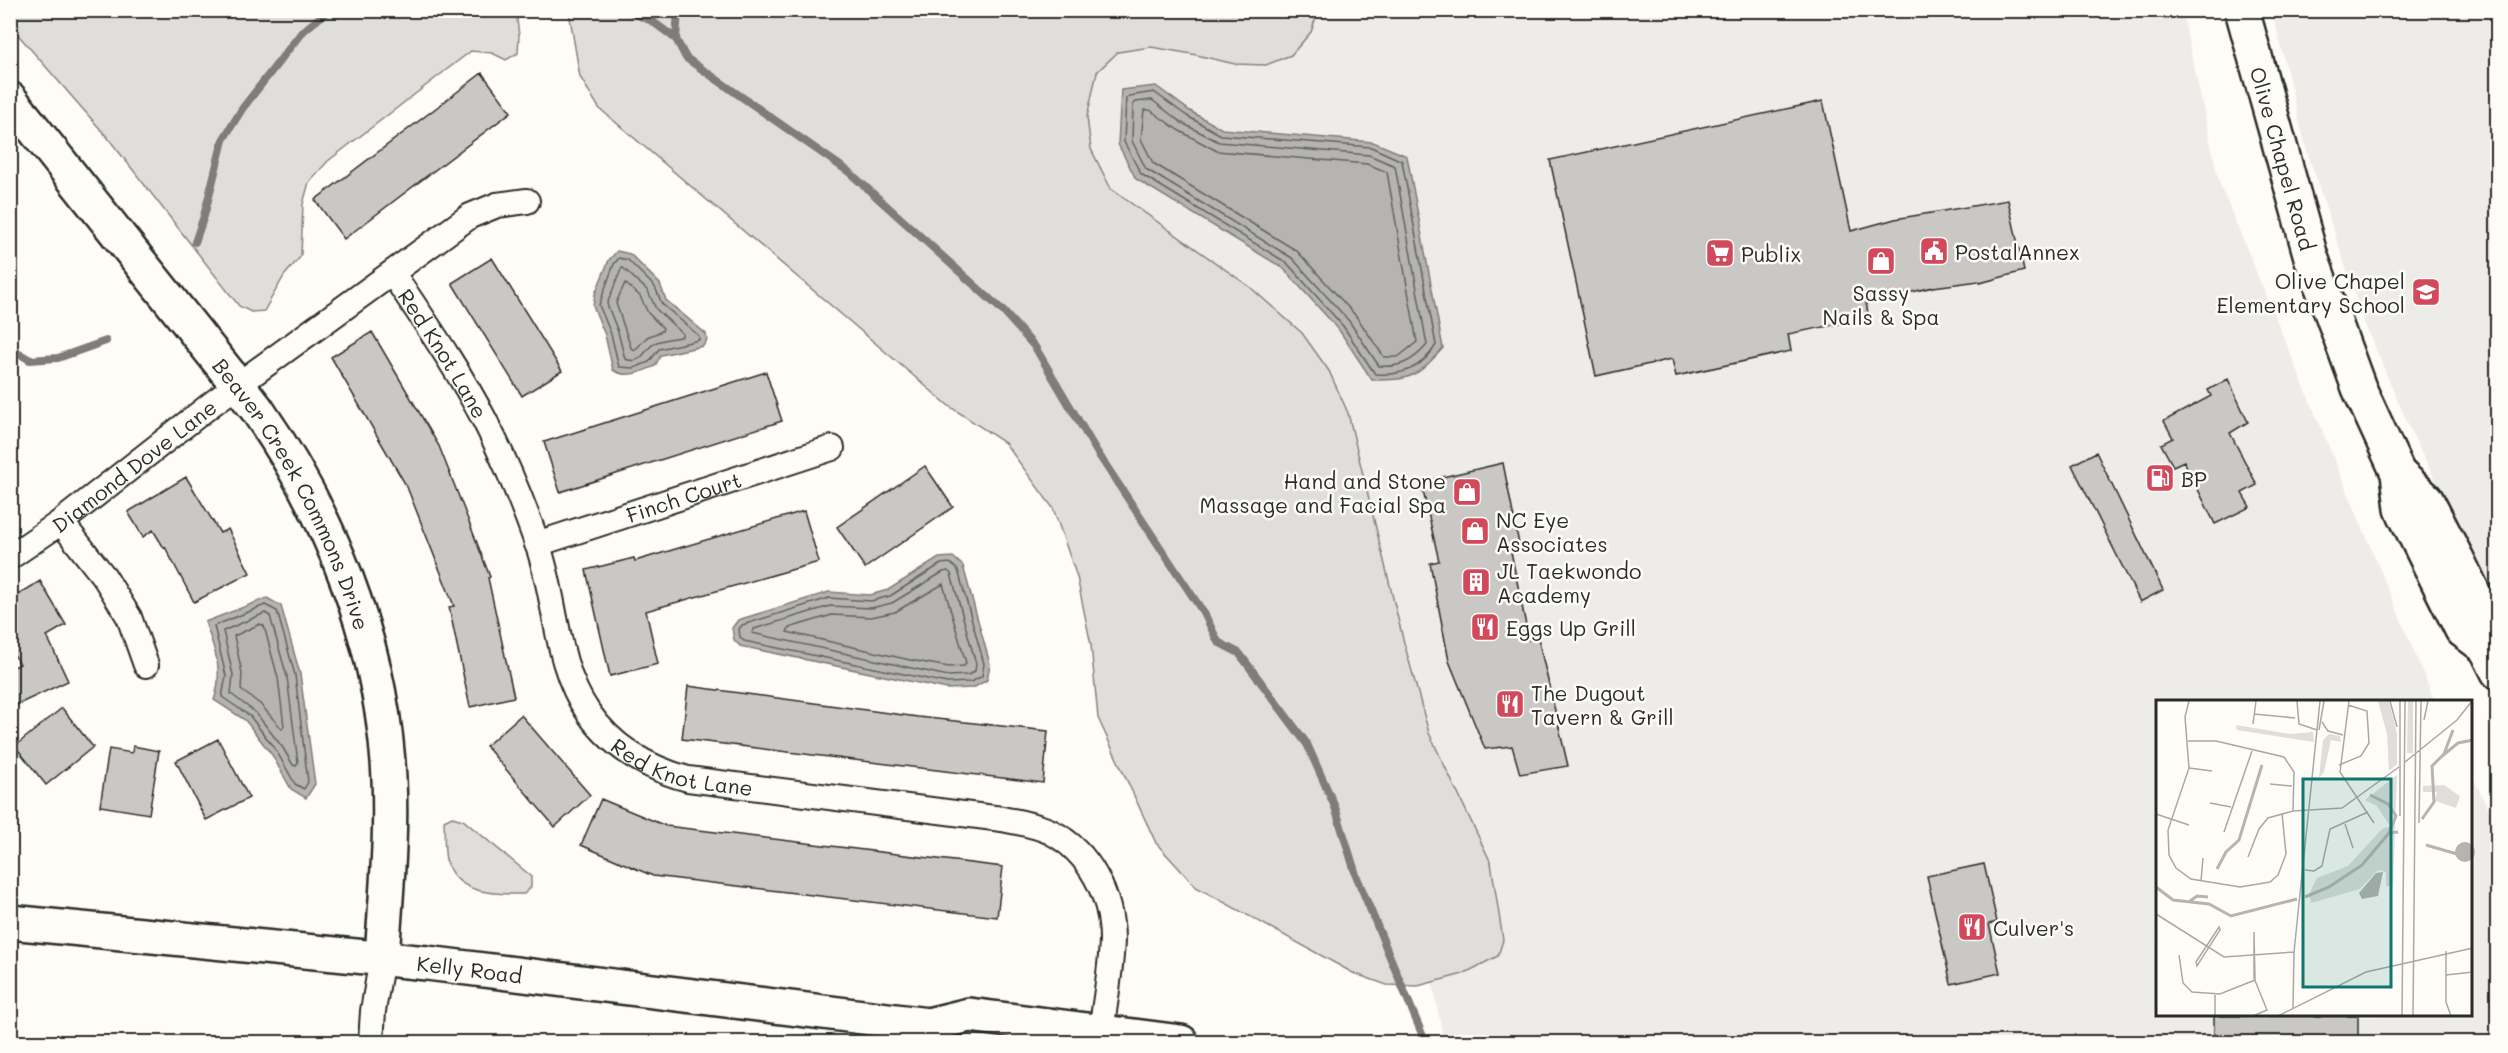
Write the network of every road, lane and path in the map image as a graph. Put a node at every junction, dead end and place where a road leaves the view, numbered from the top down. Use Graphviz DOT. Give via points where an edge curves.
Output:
graph roads {
  1 [pos="2242,10"];
  2 [pos="10,99"];
  3 [pos="527,201"];
  4 [pos="393,274"];
  5 [pos="238,385"];
  6 [pos="832,448"];
  7 [pos="61,522"];
  8 [pos="537,544"];
  9 [pos="10,557"];
  10 [pos="2492,660"];
  11 [pos="146,665"];
  12 [pos="10,922"];
  13 [pos="382,958"];
  14 [pos="928,1025"];
  15 [pos="1101,1032"];
  16 [pos="371,1042"];
  17 [pos="955,1042"];
  18 [pos="1181,1042"];
  1 -- 10 [label="main road, Olive Chapel Road" via="2311,257 2359,388 2398,473 2426,499 2452,549 2486,619"];
  2 -- 5 [label="main road, Beaver Creek Commons Drive"];
  3 -- 4 [label="street, Diamond Dove Lane" via="496,205 470,216"];
  4 -- 5 [label="street, Diamond Dove Lane"];
  4 -- 8 [label="street, Red Knot Lane" via="486,422"];
  5 -- 7 [label="street, Diamond Dove Lane"];
  5 -- 13 [label="main road, Beaver Creek Commons Drive" via="274,434 316,508 365,632 378,688 388,762 389,857"];
  6 -- 8 [label="street, Finch Court"];
  7 -- 9 [label="street, Diamond Dove Lane"];
  7 -- 11 [label="street" via="105,578 129,617"];
  8 -- 15 [label="street, Red Knot Lane" via="568,671 587,711 603,732 653,768 707,782 1024,823 1050,832 1071,846 1096,877 1111,919"];
  12 -- 13 [label="main road, Kelly Road"];
  13 -- 14 [label="main road, Kelly Road"];
  13 -- 16 [label="street"];
  14 -- 15 [label="main road, Kelly Road" via="969,1015"];
  14 -- 17 [label="main road, Kelly Road"];
  15 -- 18 [label="main road, Kelly Road"];
}
